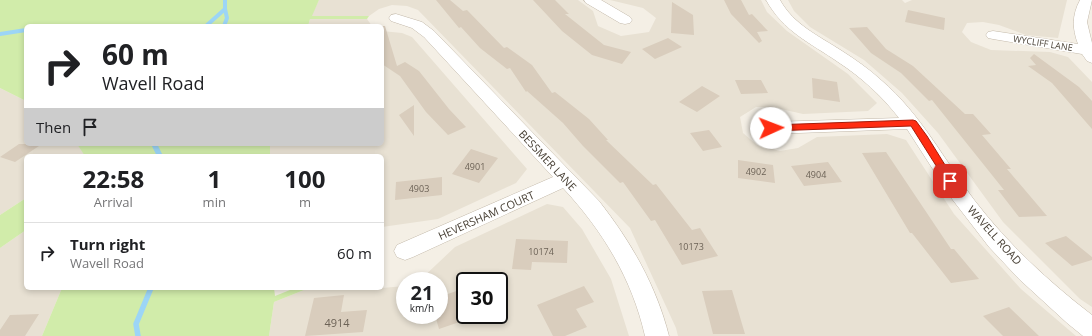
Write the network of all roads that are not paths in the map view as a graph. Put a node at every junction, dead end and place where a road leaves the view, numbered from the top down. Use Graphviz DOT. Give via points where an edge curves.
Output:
graph roads {
  1 [pos="591,0"];
  2 [pos="773,0"];
  3 [pos="1087,0"];
  4 [pos="396,18"];
  5 [pos="625,20"];
  6 [pos="993,35"];
  7 [pos="1091,53"];
  8 [pos="913,123"];
  9 [pos="771,128"];
  10 [pos="566,179"];
  11 [pos="405,251"];
  12 [pos="1092,329"];
  13 [pos="657,336"];
  1 -- 5 [label="street"];
  2 -- 8 [label="street, WAVELL ROAD" via="790,23 870,78 896,102"];
  3 -- 7 [label="street" via="1080,19 1082,36"];
  4 -- 10 [label="street, BESSMER LANE" via="417,25 429,34"];
  6 -- 7 [label="street, WYCLIFF LANE"];
  8 -- 9 [label="street"];
  8 -- 12 [label="street, WAVELL ROAD" via="969,208 997,241 1034,279"];
  10 -- 11 [label="street, HEVERSHAM COURT"];
  10 -- 13 [label="street, BESSMER LANE" via="606,224 632,264 646,298"];
}
